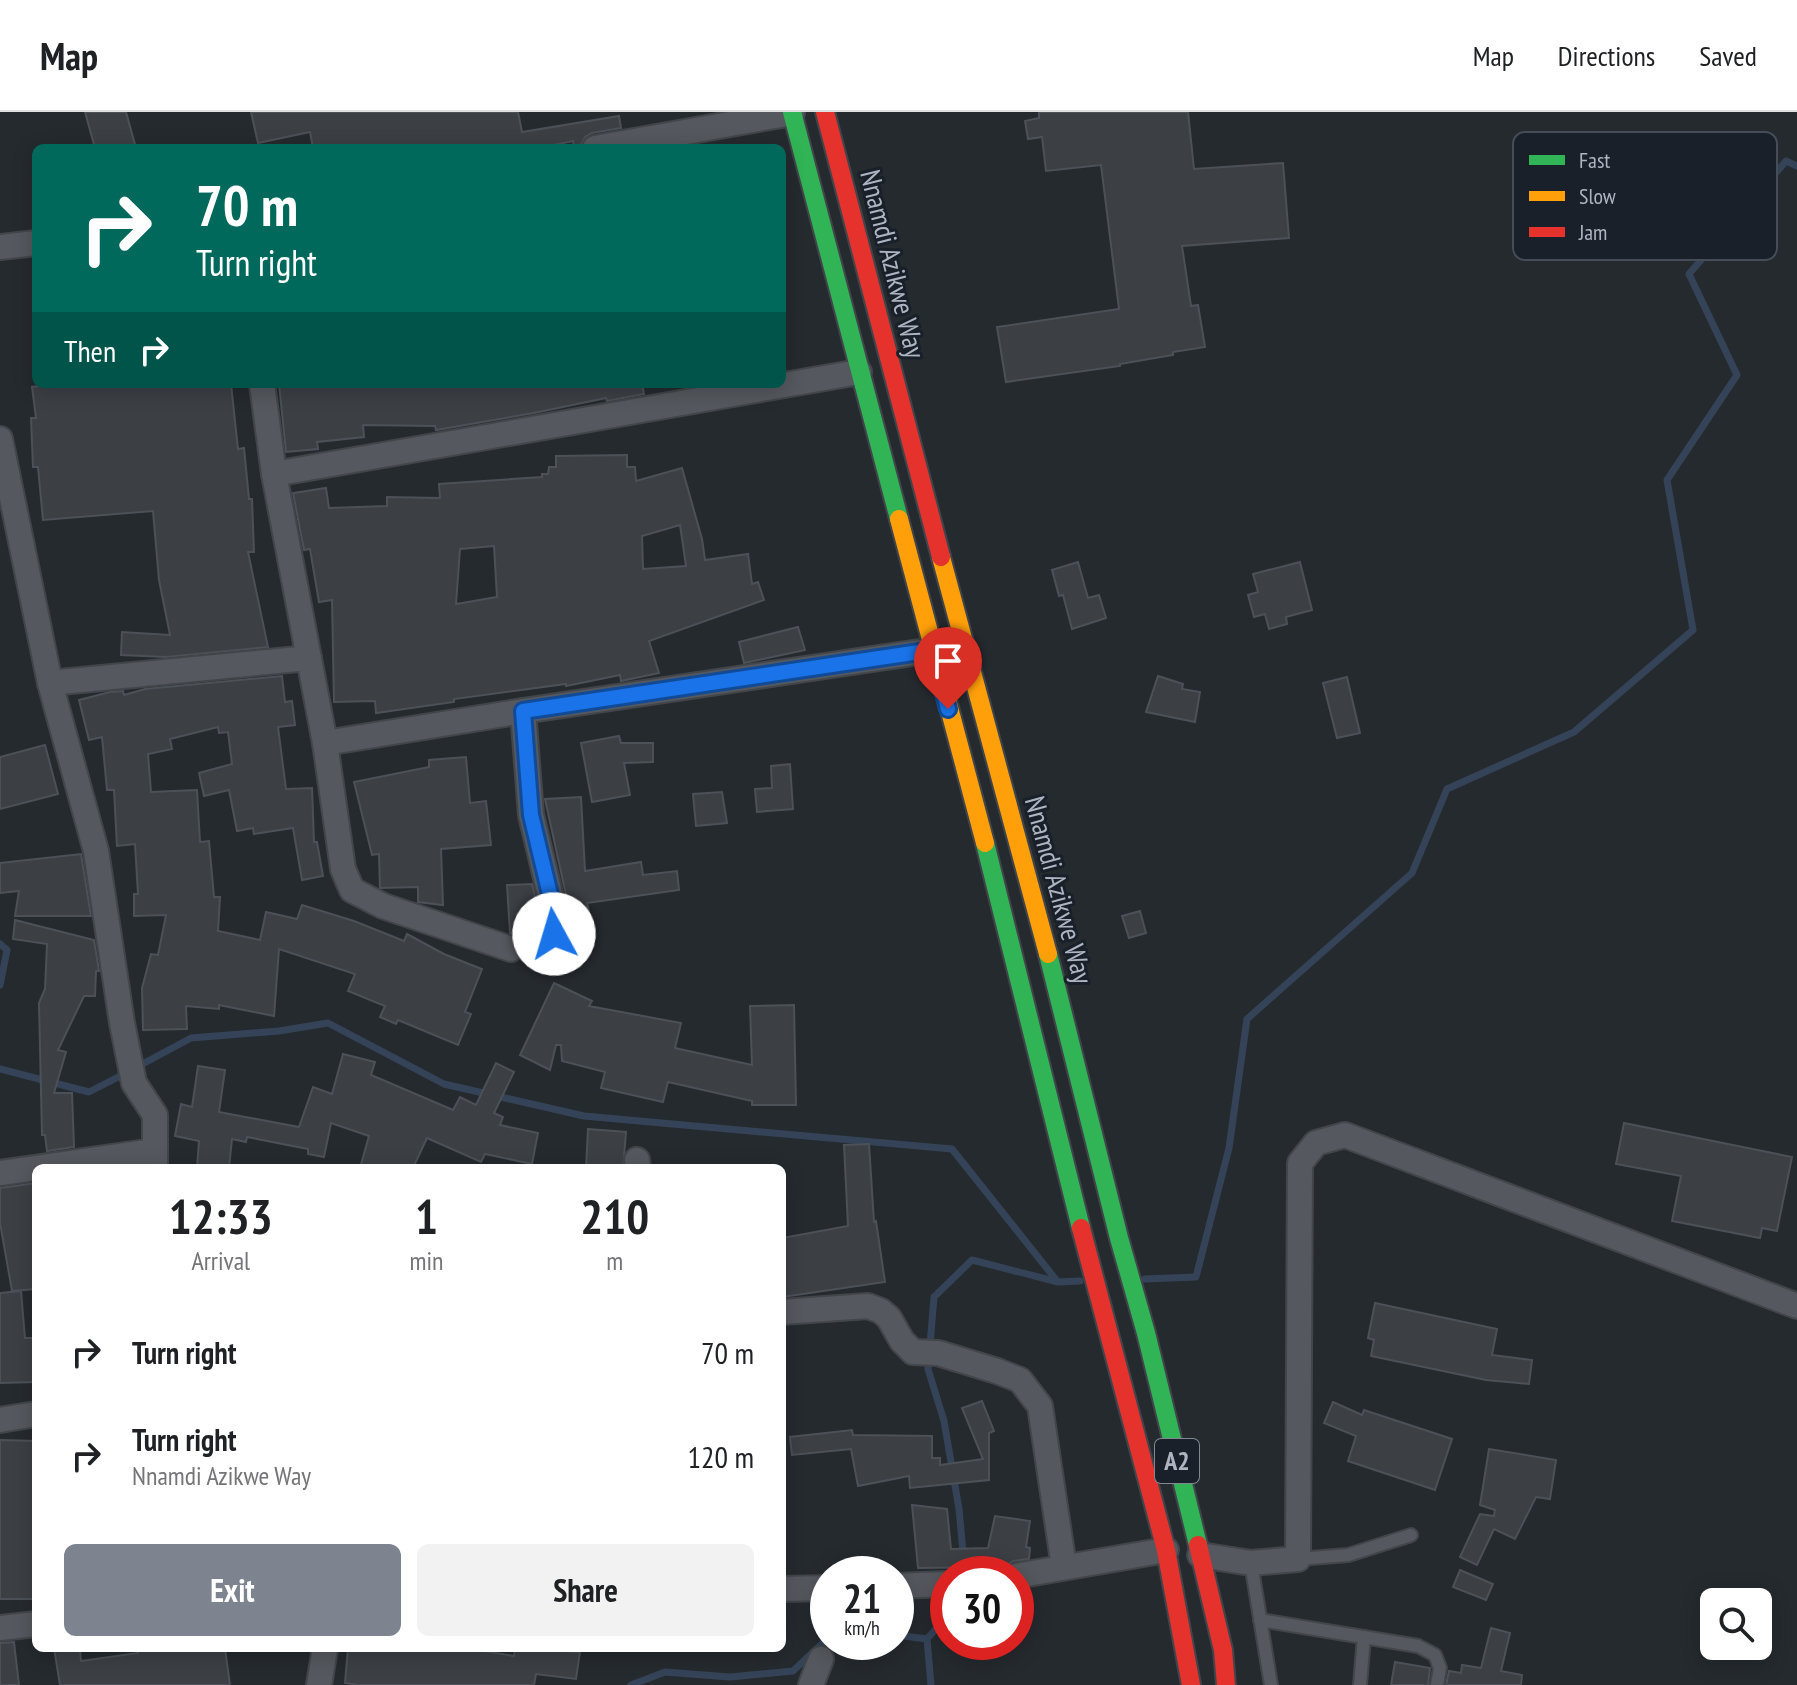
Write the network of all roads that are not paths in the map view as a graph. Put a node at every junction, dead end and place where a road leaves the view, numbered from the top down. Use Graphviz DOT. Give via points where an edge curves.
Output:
graph roads {
  1 [pos="825,112"];
  2 [pos="792,113"];
  3 [pos="618,144"];
  4 [pos="32,243"];
  5 [pos="0,247"];
  6 [pos="859,372"];
  7 [pos="786,385"];
  8 [pos="263,388"];
  9 [pos="767,388"];
  10 [pos="1,451"];
  11 [pos="274,474"];
  12 [pos="933,650"];
  13 [pos="309,658"];
  14 [pos="50,683"];
  15 [pos="523,711"];
  16 [pos="325,743"];
  17 [pos="554,934"];
  18 [pos="511,949"];
  19 [pos="155,1160"];
  20 [pos="107,1164"];
  21 [pos="32,1170"];
  22 [pos="0,1173"];
  23 [pos="1797,1306"];
  24 [pos="786,1312"];
  25 [pos="32,1415"];
  26 [pos="0,1420"];
  27 [pos="1411,1535"];
  28 [pos="1166,1550"];
  29 [pos="1200,1555"];
  30 [pos="1298,1559"];
  31 [pos="1251,1563"];
  32 [pos="1064,1567"];
  33 [pos="1034,1573"];
  34 [pos="810,1588"];
  35 [pos="786,1589"];
  36 [pos="1260,1620"];
  37 [pos="32,1624"];
  38 [pos="0,1628"];
  39 [pos="1364,1637"];
  40 [pos="324,1652"];
  41 [pos="821,1660"];
  42 [pos="319,1685"];
  43 [pos="811,1685"];
  44 [pos="1191,1685"];
  45 [pos="1226,1685"];
  46 [pos="1271,1685"];
  47 [pos="1360,1685"];
  48 [pos="1437,1685"];
  1 -- 29 [label="highway, Nnamdi Azikwe Way / A2" via="1063,1010"];
  2 -- 3 [label="street"];
  2 -- 6 [label="highway, A2"];
  4 -- 5 [label="street"];
  6 -- 7 [label="street"];
  6 -- 12 [label="highway, A2"];
  8 -- 11 [label="street"];
  9 -- 11 [label="street"];
  10 -- 14 [label="street"];
  11 -- 13 [label="street"];
  12 -- 15 [label="street"];
  12 -- 28 [label="highway, A2"];
  13 -- 14 [label="street"];
  13 -- 16 [label="street"];
  14 -- 19 [label="street" via="96,851 134,1083 155,1115"];
  15 -- 16 [label="street"];
  15 -- 17 [label="street" via="531,815 553,907"];
  16 -- 18 [label="street" via="343,869 352,890 383,906"];
  19 -- 20 [label="street"];
  21 -- 22 [label="street"];
  23 -- 30 [label="street" via="1345,1135 1316,1143 1300,1163"];
  24 -- 32 [label="street" via="868,1306 889,1318 908,1348 1020,1380 1040,1406"];
  25 -- 26 [label="street"];
  27 -- 30 [label="lane" via="1348,1555"];
  28 -- 32 [label="street"];
  28 -- 44 [label="highway, A2"];
  29 -- 31 [label="street"];
  29 -- 45 [label="highway, Nnamdi Azikwe Way / A2"];
  30 -- 31 [label="street"];
  31 -- 36 [label="lane"];
  32 -- 33 [label="street"];
  34 -- 35 [label="street"];
  36 -- 39 [label="lane"];
  36 -- 46 [label="lane"];
  37 -- 38 [label="street"];
  39 -- 47 [label="lane"];
  39 -- 48 [label="lane" via="1418,1646 1435,1655 1440,1668"];
  40 -- 42 [label="street"];
  41 -- 43 [label="street"];
}
